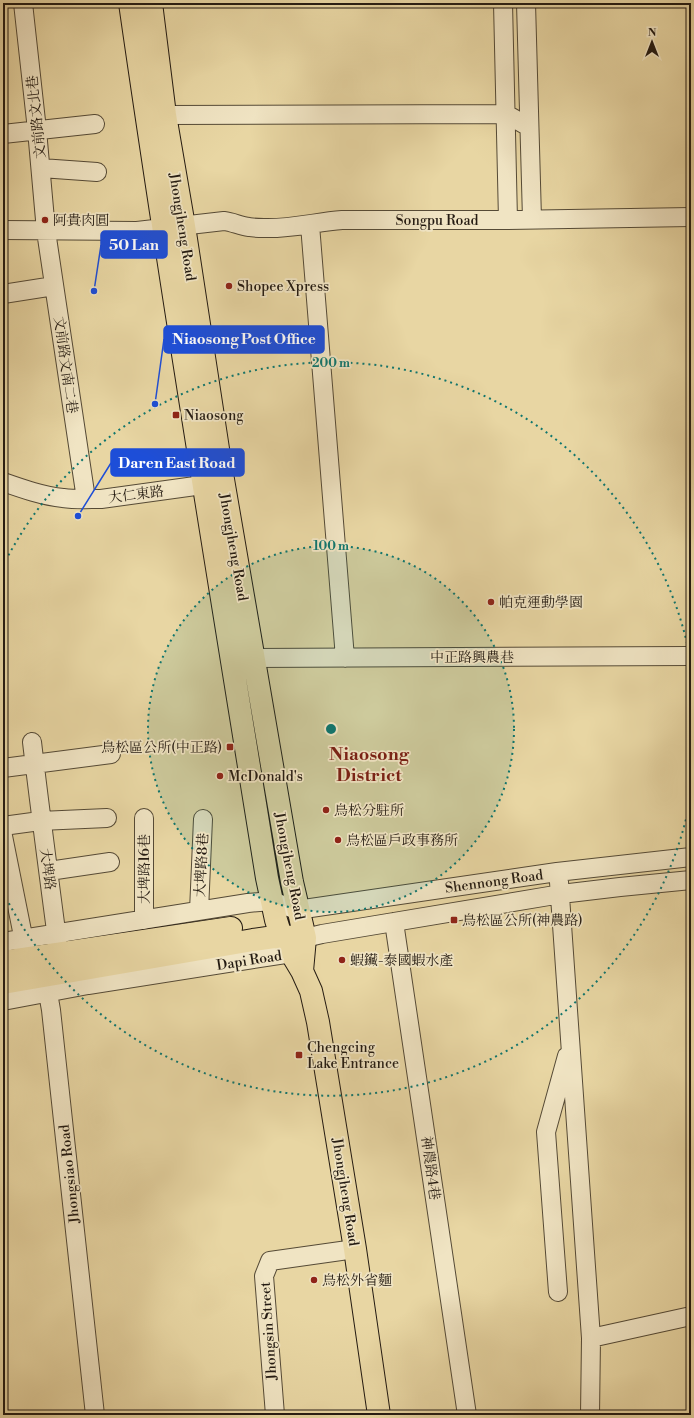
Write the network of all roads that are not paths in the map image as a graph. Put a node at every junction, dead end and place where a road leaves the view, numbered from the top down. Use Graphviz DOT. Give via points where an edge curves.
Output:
graph roads {
  1 [pos="23,3"];
  2 [pos="130,3"];
  3 [pos="150,3"];
  4 [pos="503,3"];
  5 [pos="526,3"];
  6 [pos="506,114"];
  7 [pos="164,115"];
  8 [pos="95,124"];
  9 [pos="529,127"];
  10 [pos="37,130"];
  11 [pos="3,134"];
  12 [pos="41,168"];
  13 [pos="97,172"];
  14 [pos="691,217"];
  15 [pos="532,219"];
  16 [pos="508,220"];
  17 [pos="310,225"];
  18 [pos="174,227"];
  19 [pos="3,230"];
  20 [pos="46,231"];
  21 [pos="54,286"];
  22 [pos="3,294"];
  23 [pos="3,482"];
  24 [pos="213,484"];
  25 [pos="86,498"];
  26 [pos="691,656"];
  27 [pos="253,658"];
  28 [pos="345,658"];
  29 [pos="32,742"];
  30 [pos="111,754"];
  31 [pos="34,764"];
  32 [pos="3,768"];
  33 [pos="107,818"];
  34 [pos="144,818"];
  35 [pos="203,819"];
  36 [pos="40,821"];
  37 [pos="3,826"];
  38 [pos="3,836"];
  39 [pos="691,857"];
  40 [pos="110,862"];
  41 [pos="49,871"];
  42 [pos="557,872"];
  43 [pos="691,880"];
  44 [pos="561,894"];
  45 [pos="297,910"];
  46 [pos="198,911"];
  47 [pos="144,920"];
  48 [pos="394,922"];
  49 [pos="56,934"];
  50 [pos="288,936"];
  51 [pos="3,942"];
  52 [pos="3,962"];
  53 [pos="60,964"];
  54 [pos="34,967"];
  55 [pos="3,983"];
  56 [pos="3,1001"];
  57 [pos="571,1044"];
  58 [pos="355,1249"];
  59 [pos="558,1292"];
  60 [pos="691,1316"];
  61 [pos="591,1338"];
  62 [pos="95,1415"];
  63 [pos="275,1415"];
  64 [pos="379,1415"];
  65 [pos="467,1415"];
  66 [pos="590,1415"];
  1 -- 10 [label="street, 文前路文北巷"];
  2 -- 18 [label="main road, Jhongjheng Road"];
  3 -- 7 [label="main road, Jhongjheng Road"];
  4 -- 6 [label="street"];
  5 -- 9 [label="street"];
  6 -- 7 [label="street"];
  6 -- 9 [label="street"];
  6 -- 16 [label="street"];
  7 -- 18 [label="main road, Jhongjheng Road"];
  8 -- 10 [label="street"];
  9 -- 15 [label="street"];
  10 -- 11 [label="street"];
  10 -- 12 [label="street, 文前路文北巷"];
  12 -- 13 [label="street"];
  12 -- 20 [label="street, 文前路文北巷"];
  14 -- 15 [label="street, Songpu Road"];
  15 -- 16 [label="street, Songpu Road"];
  16 -- 17 [label="street, Songpu Road" via="342,220"];
  17 -- 18 [label="street, Songpu Road" via="266,229 224,222"];
  17 -- 28 [label="street"];
  18 -- 20 [label="street, Songpu Road" via="137,231"];
  18 -- 24 [label="main road, Jhongjheng Road"];
  19 -- 20 [label="street, Songpu Road"];
  20 -- 21 [label="street, 文前路文南二巷"];
  21 -- 22 [label="street"];
  21 -- 25 [label="street, 文前路文南二巷"];
  23 -- 25 [label="street, 大仁東路" via="57,497"];
  24 -- 25 [label="street, 大仁東路"];
  24 -- 27 [label="main road, Jhongjheng Road"];
  24 -- 50 [label="main road, Jhongjheng Road" via="267,878"];
  26 -- 28 [label="street, 中正路興農巷"];
  27 -- 28 [label="street, 中正路興農巷"];
  27 -- 45 [label="main road, Jhongjheng Road"];
  29 -- 31 [label="street, 大埤路"];
  30 -- 31 [label="street"];
  31 -- 32 [label="street"];
  31 -- 36 [label="street, 大埤路"];
  33 -- 36 [label="street"];
  34 -- 47 [label="street, 大埤路16巷"];
  35 -- 46 [label="street, 大埤路8巷"];
  36 -- 37 [label="street"];
  36 -- 41 [label="street, 大埤路"];
  38 -- 54 [label="street, Jhongsiao Road"];
  39 -- 42 [label="street, Shennong Road"];
  40 -- 41 [label="street"];
  41 -- 49 [label="street, 大埤路"];
  42 -- 44 [label="street"];
  42 -- 45 [label="street, Shennong Road"];
  43 -- 44 [label="street, Shennong Road"];
  44 -- 48 [label="street, Shennong Road"];
  44 -- 57 [label="street"];
  45 -- 50 [label="main road, Jhongjheng Road"];
  45 -- 50 [label="street, Dapi Road"];
  46 -- 47 [label="street, Dapi Road"];
  46 -- 50 [label="street, Dapi Road"];
  47 -- 49 [label="street, Dapi Road"];
  48 -- 50 [label="street, Shennong Road" via="322,934"];
  48 -- 65 [label="street, 神農路4巷"];
  49 -- 53 [label="street, 大埤路"];
  49 -- 54 [label="street, Dapi Road"];
  50 -- 53 [label="main road, Dapi Road"];
  50 -- 54 [label="street, Dapi Road" via="96,984"];
  50 -- 58 [label="main road, Jhongjheng Road" via="311,991 318,1022"];
  51 -- 54 [label="street, Dapi Road"];
  52 -- 54 [label="main road, Dapi Road"];
  53 -- 54 [label="main road, Dapi Road"];
  54 -- 55 [label="main road, Dapi Road"];
  54 -- 56 [label="street, Dapi Road"];
  54 -- 62 [label="street, Jhongsiao Road" via="51,1010"];
  57 -- 59 [label="street" via="546,1132"];
  57 -- 61 [label="street"];
  58 -- 63 [label="street, Jhongsin Street" via="270,1261 264,1276"];
  58 -- 64 [label="main road, Jhongjheng Road"];
  60 -- 61 [label="street"];
  61 -- 66 [label="street"];
}
